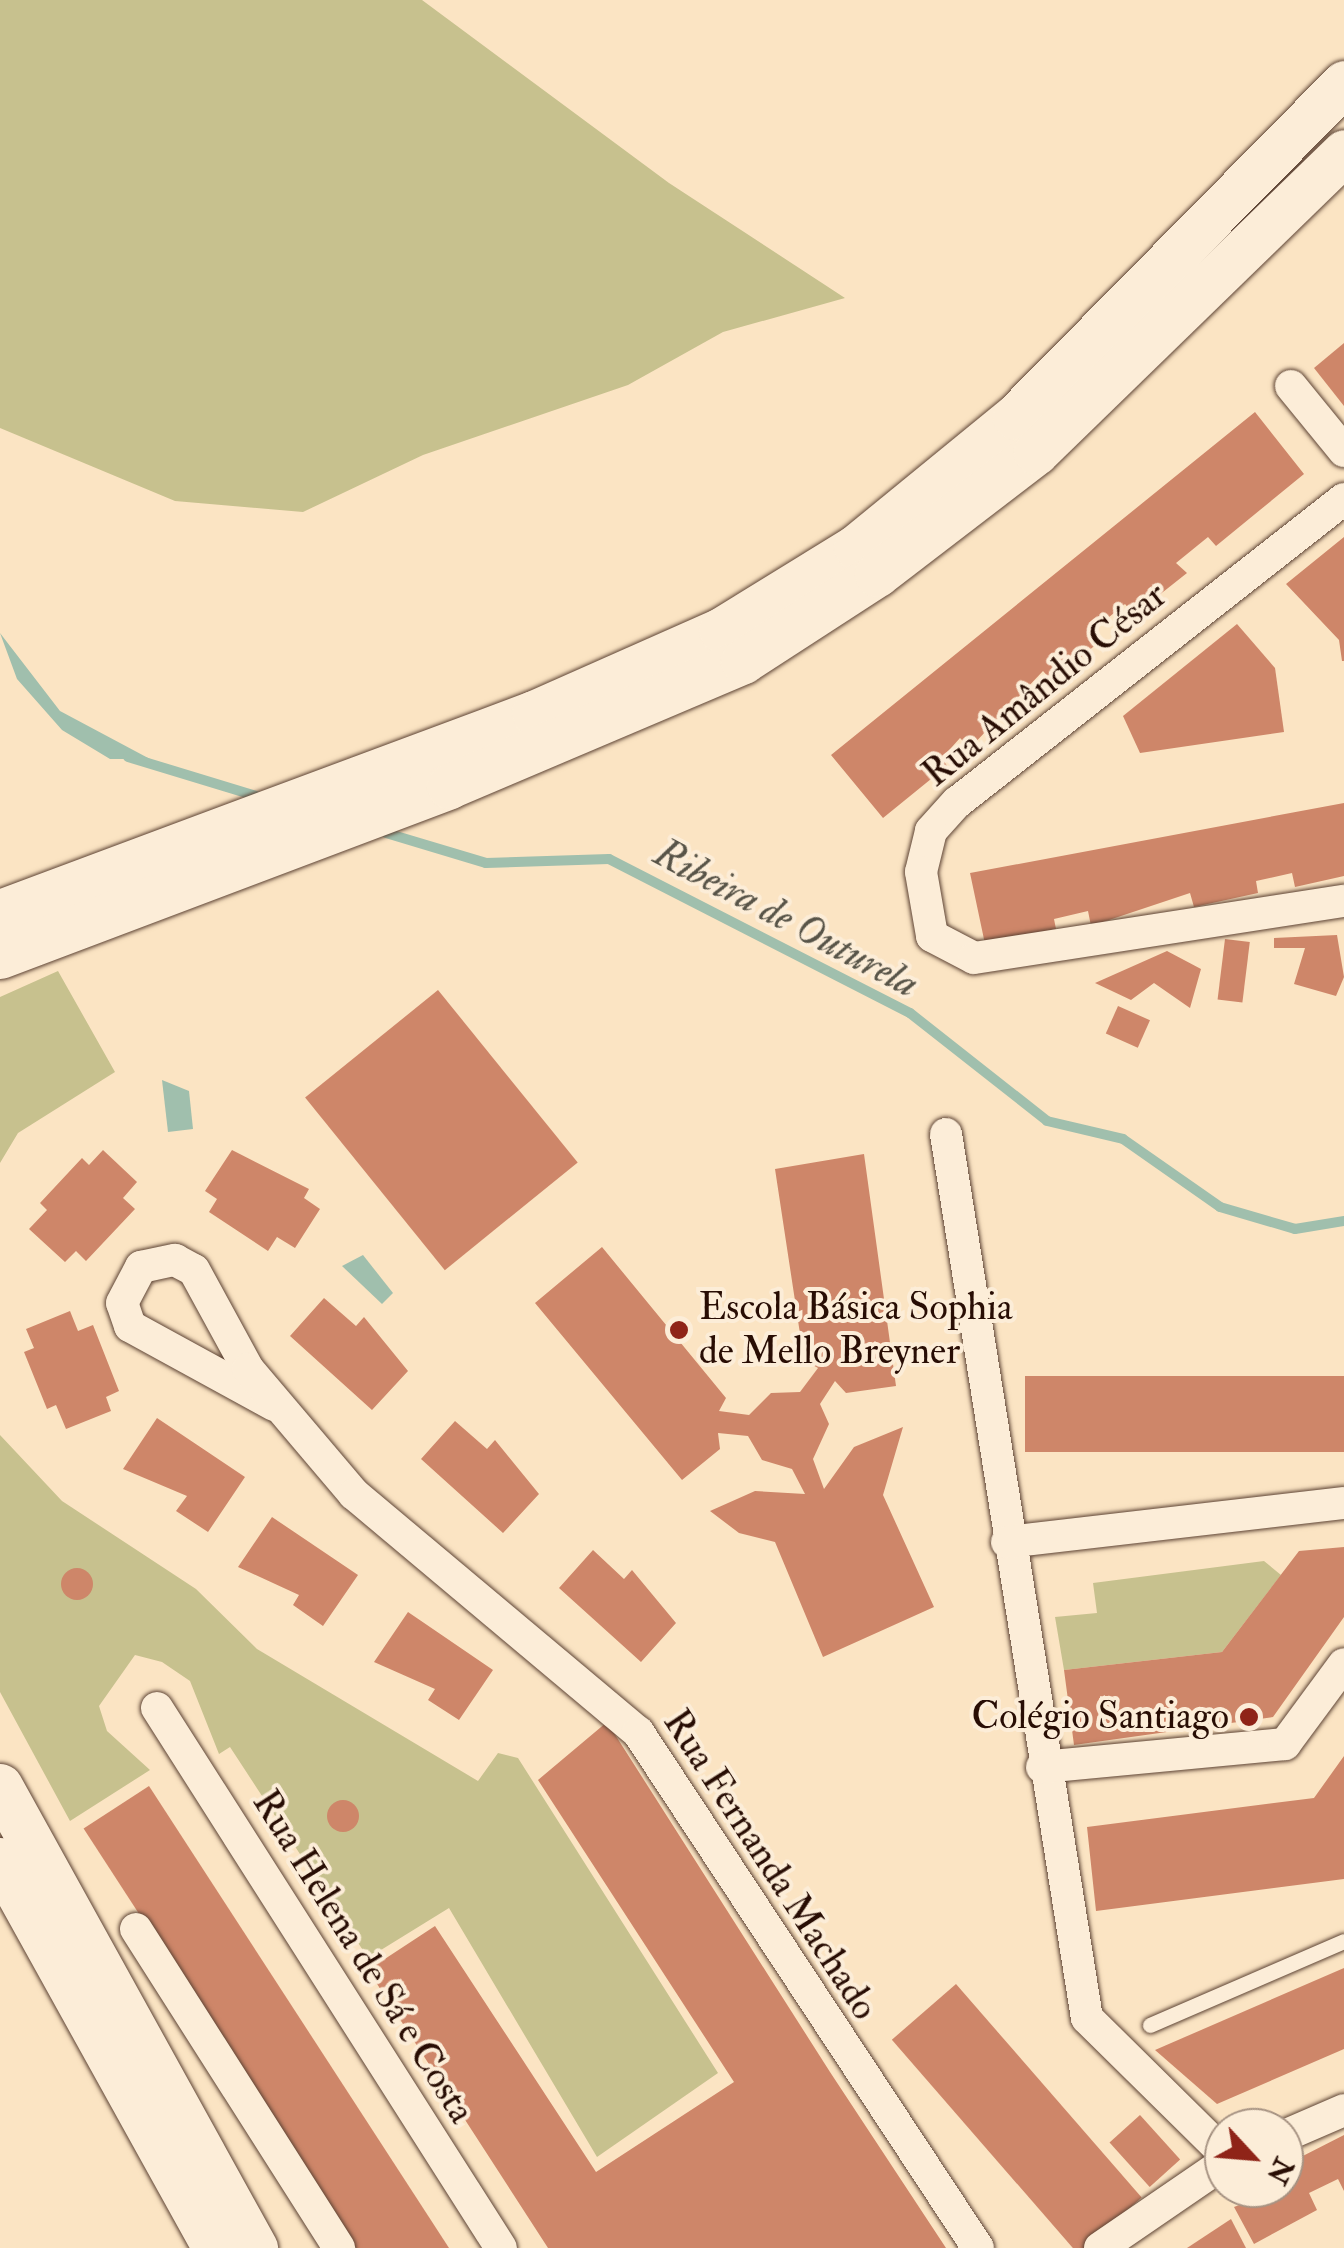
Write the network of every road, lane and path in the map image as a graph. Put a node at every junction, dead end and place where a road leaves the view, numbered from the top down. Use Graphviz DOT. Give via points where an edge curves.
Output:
graph roads {
  1 [pos="1344,84"];
  2 [pos="1344,152"];
  3 [pos="1291,386"];
  4 [pos="1344,451"];
  5 [pos="1344,499"];
  6 [pos="1344,901"];
  7 [pos="0,912"];
  8 [pos="0,956"];
  9 [pos="946,1134"];
  10 [pos="274,1405"];
  11 [pos="1344,1503"];
  12 [pos="1007,1542"];
  13 [pos="1344,1664"];
  14 [pos="157,1708"];
  15 [pos="1042,1766"];
  16 [pos="0,1786"];
  17 [pos="0,1860"];
  18 [pos="136,1930"];
  19 [pos="1344,1941"];
  20 [pos="1150,2025"];
  21 [pos="1344,2110"];
  22 [pos="1304,2127"];
  23 [pos="1204,2133"];
  24 [pos="1204,2176"];
  25 [pos="215,2248"];
  26 [pos="255,2248"];
  27 [pos="339,2248"];
  28 [pos="501,2248"];
  29 [pos="978,2248"];
  30 [pos="1100,2248"];
  1 -- 7 [label="street" via="1016,418 856,546 772,599 534,712"];
  2 -- 8 [label="street" via="1036,452 877,574 743,661 449,786"];
  3 -- 4 [label="street"];
  5 -- 6 [label="street, Rua Amândio César" via="957,802 931,831 921,872 932,936 974,958"];
  9 -- 12 [label="street"];
  10 -- 10 [label="street, Rua Fernanda Machado" via="130,1326 122,1302 141,1267 174,1260 194,1270"];
  10 -- 29 [label="street, Rua Fernanda Machado" via="394,1532 638,1732"];
  11 -- 12 [label="street"];
  12 -- 15 [label="street"];
  13 -- 15 [label="street" via="1284,1744"];
  14 -- 28 [label="street, Rua Helena de Sá e Costa"];
  15 -- 23 [label="street" via="1087,2018"];
  16 -- 26 [label="street"];
  17 -- 25 [label="street"];
  18 -- 27 [label="street"];
  19 -- 20 [label="lane"];
  21 -- 22 [label="street"];
  24 -- 30 [label="street"];
}
